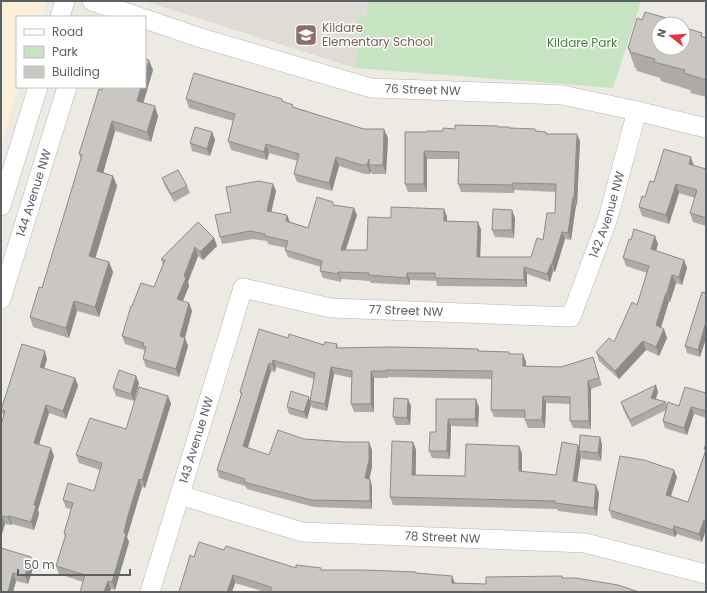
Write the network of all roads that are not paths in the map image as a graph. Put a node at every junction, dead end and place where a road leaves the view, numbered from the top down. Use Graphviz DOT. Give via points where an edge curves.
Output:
graph roads {
  1 [pos="65,1"];
  2 [pos="92,5"];
  3 [pos="60,16"];
  4 [pos="135,16"];
  5 [pos="146,19"];
  6 [pos="38,88"];
  7 [pos="66,88"];
  8 [pos="637,111"];
  9 [pos="706,128"];
  10 [pos="1,206"];
  11 [pos="27,214"];
  12 [pos="243,288"];
  13 [pos="1,299"];
  14 [pos="571,317"];
  15 [pos="180,495"];
  16 [pos="706,574"];
  17 [pos="150,592"];
  1 -- 3 [label="street"];
  2 -- 4 [label="street"];
  5 -- 8 [label="street, 76 Street NW" via="371,88 562,95"];
  6 -- 10 [label="street"];
  7 -- 11 [label="street, 144 Avenue NW"];
  8 -- 9 [label="street, 76 Street NW"];
  8 -- 14 [label="street, 142 Avenue NW" via="608,218"];
  10 -- 11 [label="street"];
  11 -- 13 [label="street, 144 Avenue NW"];
  12 -- 14 [label="street, 77 Street NW" via="331,308"];
  12 -- 15 [label="street, 143 Avenue NW"];
  15 -- 16 [label="street, 78 Street NW" via="302,532 585,543"];
  15 -- 17 [label="street, 143 Avenue NW"];
}
